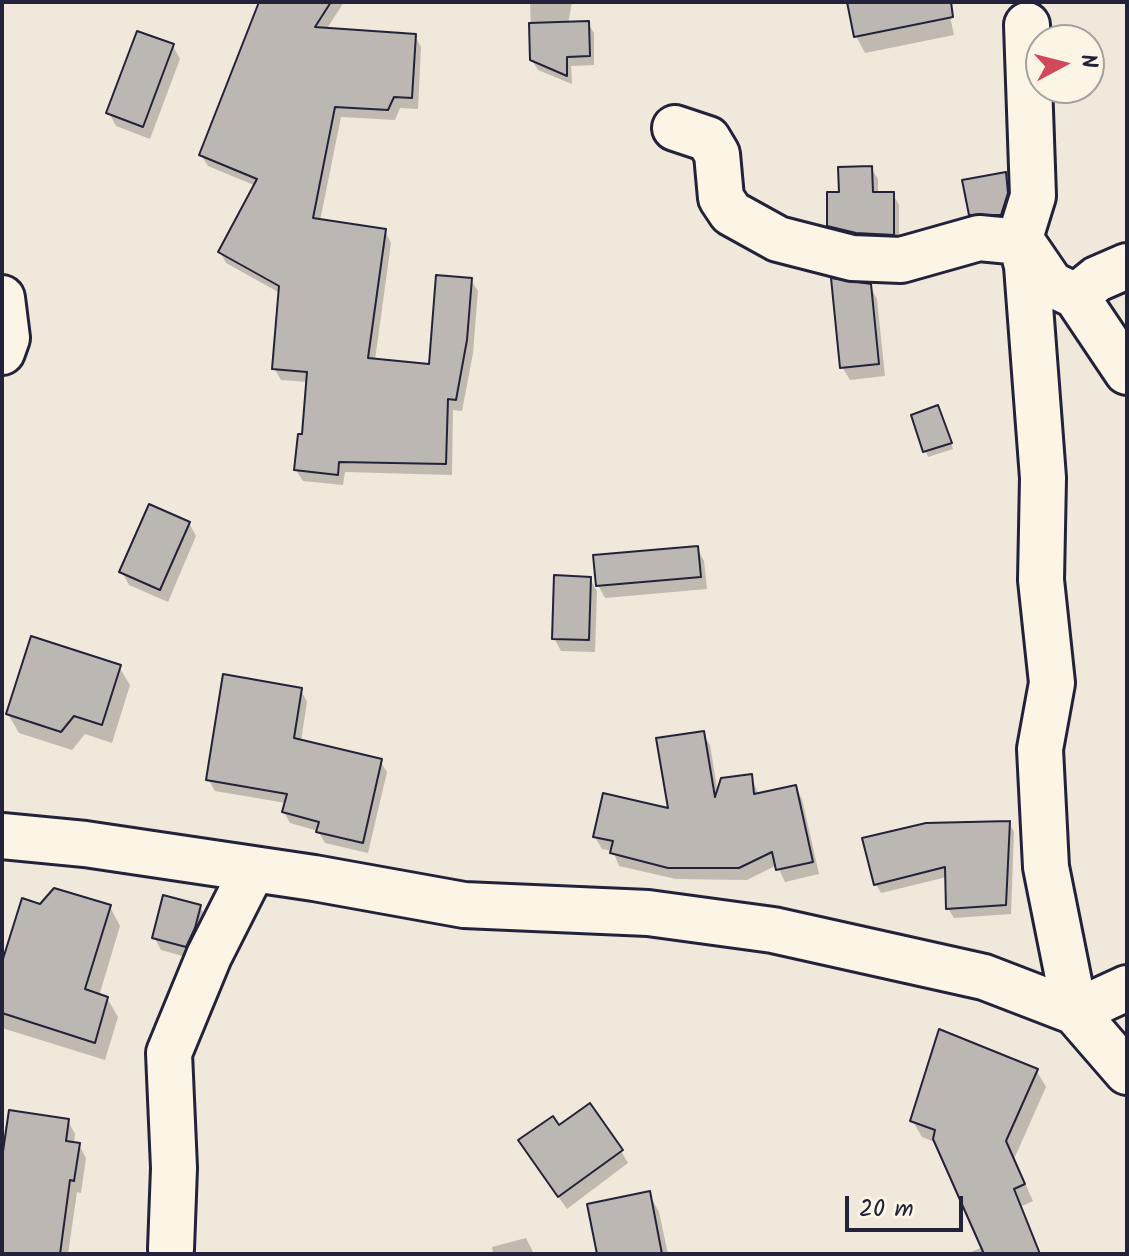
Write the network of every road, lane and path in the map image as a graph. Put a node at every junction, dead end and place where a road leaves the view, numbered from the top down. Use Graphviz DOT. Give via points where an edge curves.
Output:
graph roads {
  1 [pos="1030,104"];
  2 [pos="675,128"];
  3 [pos="1020,240"];
  4 [pos="1127,266"];
  5 [pos="1076,296"];
  6 [pos="2,298"];
  7 [pos="2,352"];
  8 [pos="1127,372"];
  9 [pos="2,836"];
  10 [pos="253,869"];
  11 [pos="1127,988"];
  12 [pos="1075,1012"];
  13 [pos="1127,1072"];
  14 [pos="171,1249"];
  1 -- 3 [label="street" via="1033,196"];
  2 -- 3 [label="street" via="708,139 717,154 721,198 731,213 778,239 852,258 901,260 979,238"];
  3 -- 5 [label="street" via="1051,284"];
  3 -- 12 [label="street" via="1027,266 1043,478 1041,580 1052,683 1040,749 1046,867"];
  4 -- 5 [label="street" via="1097,279"];
  5 -- 8 [label="street"];
  6 -- 7 [label="street" via="7,338"];
  9 -- 10 [label="street"];
  10 -- 12 [label="street" via="464,905 648,913 773,930 984,977"];
  10 -- 14 [label="street" via="169,1053"];
  11 -- 12 [label="street"];
  12 -- 13 [label="street"];
}
